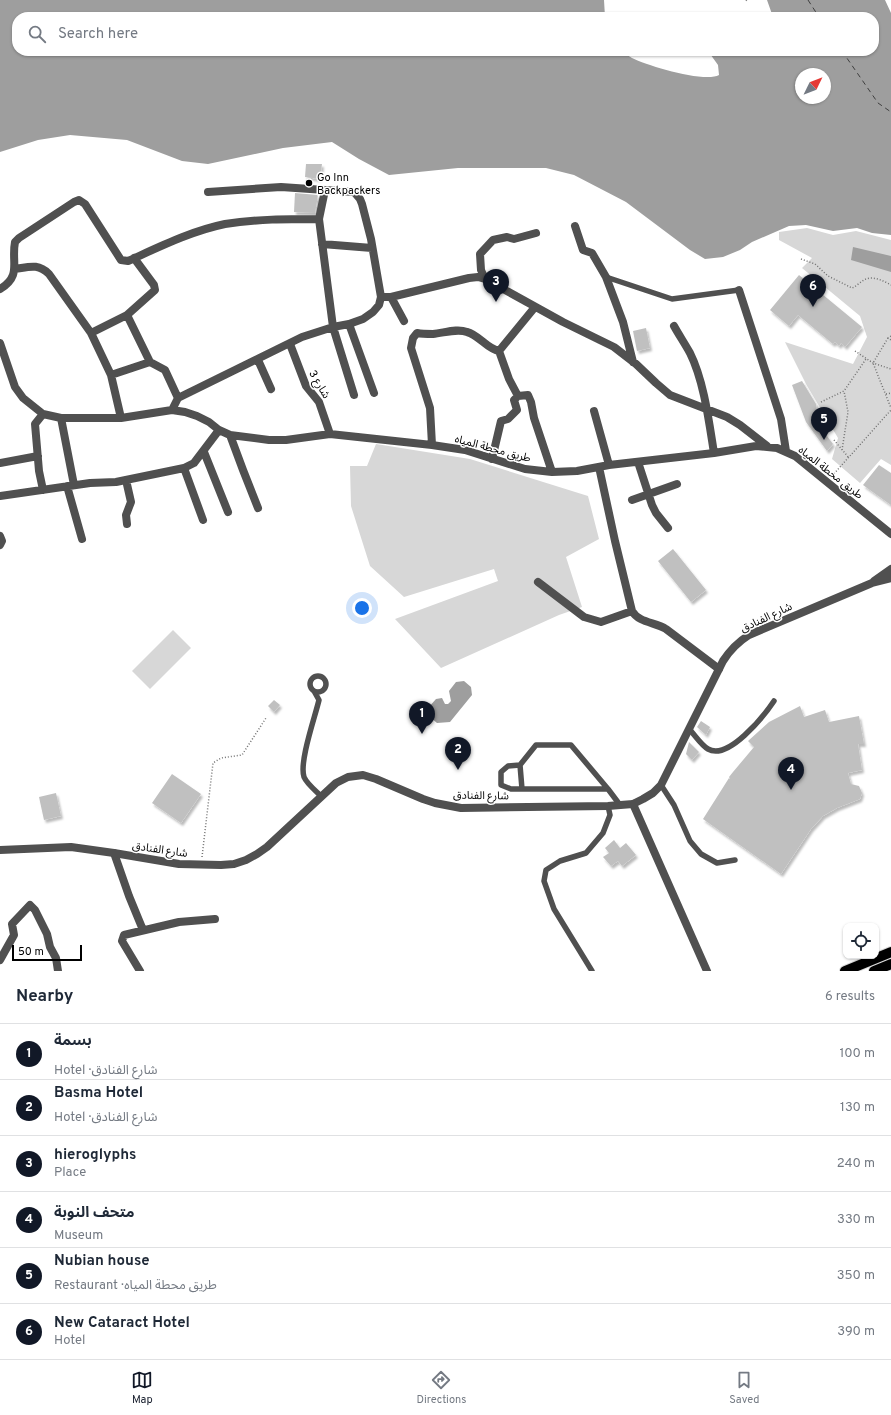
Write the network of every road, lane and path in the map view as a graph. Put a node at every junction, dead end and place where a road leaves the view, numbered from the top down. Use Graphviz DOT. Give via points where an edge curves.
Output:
graph roads {
  1 [pos="325,190"];
  2 [pos="208,192"];
  3 [pos="320,218"];
  4 [pos="575,226"];
  5 [pos="536,233"];
  6 [pos="322,244"];
  7 [pos="372,248"];
  8 [pos="134,258"];
  9 [pos="801,259"];
  10 [pos="15,269"];
  11 [pos="606,277"];
  12 [pos="485,279"];
  13 [pos="891,285"];
  14 [pos="0,289"];
  15 [pos="739,290"];
  16 [pos="381,297"];
  17 [pos="391,297"];
  18 [pos="535,307"];
  19 [pos="127,315"];
  20 [pos="404,321"];
  21 [pos="349,324"];
  22 [pos="674,326"];
  23 [pos="333,327"];
  24 [pos="91,333"];
  25 [pos="891,336"];
  26 [pos="888,338"];
  27 [pos="891,340"];
  28 [pos="0,343"];
  29 [pos="290,344"];
  30 [pos="499,351"];
  31 [pos="855,351"];
  32 [pos="866,359"];
  33 [pos="258,360"];
  34 [pos="150,362"];
  35 [pos="634,362"];
  36 [pos="873,363"];
  37 [pos="891,369"];
  38 [pos="111,375"];
  39 [pos="271,389"];
  40 [pos="844,391"];
  41 [pos="374,393"];
  42 [pos="891,393"];
  43 [pos="886,394"];
  44 [pos="354,395"];
  45 [pos="518,396"];
  46 [pos="178,398"];
  47 [pos="821,402"];
  48 [pos="706,408"];
  49 [pos="891,409"];
  50 [pos="172,410"];
  51 [pos="594,411"];
  52 [pos="43,414"];
  53 [pos="61,418"];
  54 [pos="121,418"];
  55 [pos="219,430"];
  56 [pos="330,434"];
  57 [pos="230,435"];
  58 [pos="834,440"];
  59 [pos="432,444"];
  60 [pos="767,446"];
  61 [pos="842,450"];
  62 [pos="786,451"];
  63 [pos="204,452"];
  64 [pos="714,453"];
  65 [pos="38,456"];
  66 [pos="848,458"];
  67 [pos="492,459"];
  68 [pos="638,462"];
  69 [pos="0,463"];
  70 [pos="609,465"];
  71 [pos="599,467"];
  72 [pos="184,468"];
  73 [pos="552,472"];
  74 [pos="126,480"];
  75 [pos="827,482"];
  76 [pos="677,484"];
  77 [pos="70,486"];
  78 [pos="43,490"];
  79 [pos="648,494"];
  80 [pos="0,496"];
  81 [pos="632,500"];
  82 [pos="258,508"];
  83 [pos="228,512"];
  84 [pos="203,520"];
  85 [pos="127,524"];
  86 [pos="668,528"];
  87 [pos="891,534"];
  88 [pos="0,536"];
  89 [pos="82,539"];
  90 [pos="0,545"];
  91 [pos="891,569"];
  92 [pos="891,578"];
  93 [pos="538,582"];
  94 [pos="872,583"];
  95 [pos="632,611"];
  96 [pos="719,669"];
  97 [pos="314,691"];
  98 [pos="774,701"];
  99 [pos="266,718"];
  100 [pos="689,729"];
  101 [pos="520,765"];
  102 [pos="661,784"];
  103 [pos="522,789"];
  104 [pos="608,789"];
  105 [pos="321,796"];
  106 [pos="633,804"];
  107 [pos="620,805"];
  108 [pos="608,806"];
  109 [pos="0,850"];
  110 [pos="114,853"];
  111 [pos="735,860"];
  112 [pos="201,865"];
  113 [pos="215,920"];
  114 [pos="143,930"];
  115 [pos="891,952"];
  116 [pos="0,959"];
  117 [pos="891,964"];
  118 [pos="58,971"];
  119 [pos="140,971"];
  120 [pos="592,971"];
  121 [pos="707,971"];
  122 [pos="844,971"];
  123 [pos="874,971"];
  1 -- 2 [label="street" via="281,187"];
  1 -- 3 [label="street"];
  1 -- 7 [label="street" via="351,191 357,195 362,204"];
  3 -- 6 [label="street"];
  3 -- 8 [label="street" via="224,225 180,238"];
  4 -- 11 [label="street" via="583,250 592,253"];
  5 -- 12 [label="street" via="514,239 507,237 492,240 480,254 480,270"];
  6 -- 7 [label="street"];
  6 -- 23 [label="street"];
  7 -- 16 [label="street"];
  8 -- 10 [label="street" via="128,261 121,260 85,204 79,200 15,242"];
  8 -- 19 [label="street" via="156,288"];
  9 -- 13 [label="path" via="815,264 828,276 848,287 852,288 871,278"];
  10 -- 14 [label="street" via="13,277"];
  10 -- 24 [label="street" via="37,266 44,269"];
  11 -- 15 [label="lane" via="672,299"];
  11 -- 35 [label="street" via="624,322"];
  12 -- 17 [label="street" via="469,278"];
  12 -- 18 [label="street"];
  15 -- 62 [label="street" via="781,419"];
  16 -- 17 [label="street"];
  16 -- 21 [label="street" via="373,312"];
  17 -- 20 [label="street"];
  18 -- 30 [label="street"];
  18 -- 35 [label="street" via="614,347"];
  19 -- 24 [label="street"];
  19 -- 34 [label="street"];
  21 -- 23 [label="street"];
  21 -- 41 [label="street"];
  22 -- 48 [label="street" via="690,354"];
  23 -- 29 [label="street" via="302,337"];
  23 -- 44 [label="street"];
  24 -- 38 [label="street"];
  25 -- 26 [label="path"];
  26 -- 27 [label="path"];
  26 -- 36 [label="path"];
  28 -- 52 [label="street" via="15,387 22,398"];
  29 -- 33 [label="street"];
  29 -- 56 [label="street, شارع 3" via="306,386 319,402"];
  30 -- 45 [label="street"];
  30 -- 59 [label="street" via="466,331 417,333 413,338 412,348 430,408"];
  31 -- 32 [label="path"];
  32 -- 36 [label="path"];
  32 -- 40 [label="path"];
  33 -- 39 [label="street"];
  33 -- 46 [label="street"];
  34 -- 38 [label="street"];
  34 -- 46 [label="street" via="165,370"];
  35 -- 48 [label="street" via="670,395"];
  36 -- 37 [label="path"];
  36 -- 43 [label="path"];
  38 -- 54 [label="street"];
  40 -- 47 [label="path"];
  40 -- 61 [label="path" via="848,412"];
  42 -- 43 [label="path"];
  43 -- 49 [label="path"];
  45 -- 67 [label="street" via="514,400 517,410 508,419 501,420"];
  45 -- 73 [label="street" via="528,395"];
  46 -- 50 [label="street"];
  48 -- 60 [label="street" via="740,425"];
  48 -- 64 [label="street"];
  49 -- 66 [label="path"];
  50 -- 54 [label="street, طريق محطة المياه"];
  50 -- 55 [label="street, طريق محطة المياه" via="197,416"];
  51 -- 70 [label="street"];
  52 -- 53 [label="street, طريق محطة المياه"];
  52 -- 65 [label="street" via="35,424"];
  53 -- 54 [label="street, طريق محطة المياه"];
  53 -- 77 [label="street"];
  55 -- 57 [label="street, طريق محطة المياه"];
  55 -- 63 [label="street"];
  56 -- 57 [label="street, طريق محطة المياه" via="286,440"];
  56 -- 59 [label="street, طريق محطة المياه"];
  57 -- 82 [label="street"];
  58 -- 61 [label="path"];
  59 -- 67 [label="street, طريق محطة المياه" via="465,450"];
  60 -- 62 [label="street, طريق محطة المياه"];
  60 -- 64 [label="street, طريق محطة المياه"];
  61 -- 66 [label="path"];
  62 -- 75 [label="street, طريق محطة المياه"];
  63 -- 72 [label="street" via="194,463"];
  63 -- 83 [label="street"];
  64 -- 68 [label="street, طريق محطة المياه"];
  65 -- 69 [label="street"];
  65 -- 78 [label="street"];
  66 -- 75 [label="path"];
  67 -- 73 [label="street, طريق محطة المياه" via="525,469"];
  68 -- 70 [label="street, طريق محطة المياه"];
  68 -- 79 [label="street"];
  70 -- 71 [label="street, طريق محطة المياه"];
  71 -- 73 [label="street, طريق محطة المياه"];
  71 -- 95 [label="street" via="614,542"];
  72 -- 74 [label="street"];
  72 -- 84 [label="street"];
  74 -- 77 [label="street"];
  74 -- 85 [label="street" via="131,502 126,515"];
  75 -- 87 [label="street, طريق محطة المياه"];
  76 -- 79 [label="street"];
  77 -- 78 [label="street"];
  77 -- 89 [label="street"];
  78 -- 80 [label="street"];
  79 -- 81 [label="street"];
  79 -- 86 [label="street" via="656,513"];
  88 -- 90 [label="street"];
  91 -- 94 [label="street, شارع الفنادق"];
  92 -- 94 [label="street, شارع الفنادق"];
  93 -- 95 [label="street" via="584,617 601,622"];
  94 -- 96 [label="street, شارع الفنادق" via="749,635 728,653"];
  95 -- 96 [label="street" via="638,619 666,629"];
  96 -- 100 [label="street, شارع الفنادق"];
  97 -- 105 [label="lane" via="319,700 306,749 304,774 305,779"];
  98 -- 100 [label="lane" via="744,736 728,748 717,752 708,749"];
  99 -- 112 [label="path" via="242,755 221,758 212,763"];
  100 -- 102 [label="street, شارع الفنادق"];
  101 -- 103 [label="lane"];
  101 -- 103 [label="lane" via="508,766 501,772 501,785 511,789"];
  101 -- 104 [label="lane" via="536,745 571,745"];
  102 -- 106 [label="street, شارع الفنادق" via="653,793"];
  102 -- 111 [label="lane" via="674,805 690,841 701,854 717,863"];
  103 -- 104 [label="lane"];
  104 -- 107 [label="lane"];
  105 -- 108 [label="street, شارع الفنادق" via="348,776 363,775 423,799 462,808"];
  105 -- 112 [label="street, شارع الفنادق" via="257,854 234,864"];
  106 -- 107 [label="street, شارع الفنادق"];
  106 -- 121 [label="street"];
  107 -- 108 [label="street, شارع الفنادق"];
  108 -- 120 [label="lane" via="610,815 603,833 586,853 560,861 546,870 544,881 554,909"];
  109 -- 110 [label="street, شارع الفنادق" via="71,847"];
  110 -- 112 [label="street, شارع الفنادق" via="179,864"];
  110 -- 114 [label="street"];
  113 -- 114 [label="street" via="179,922"];
  114 -- 119 [label="street" via="124,935 122,938"];
  115 -- 122 [label="main road"];
  116 -- 118 [label="street" via="14,935 12,924 30,905 47,934"];
  117 -- 123 [label="main road"];
}
